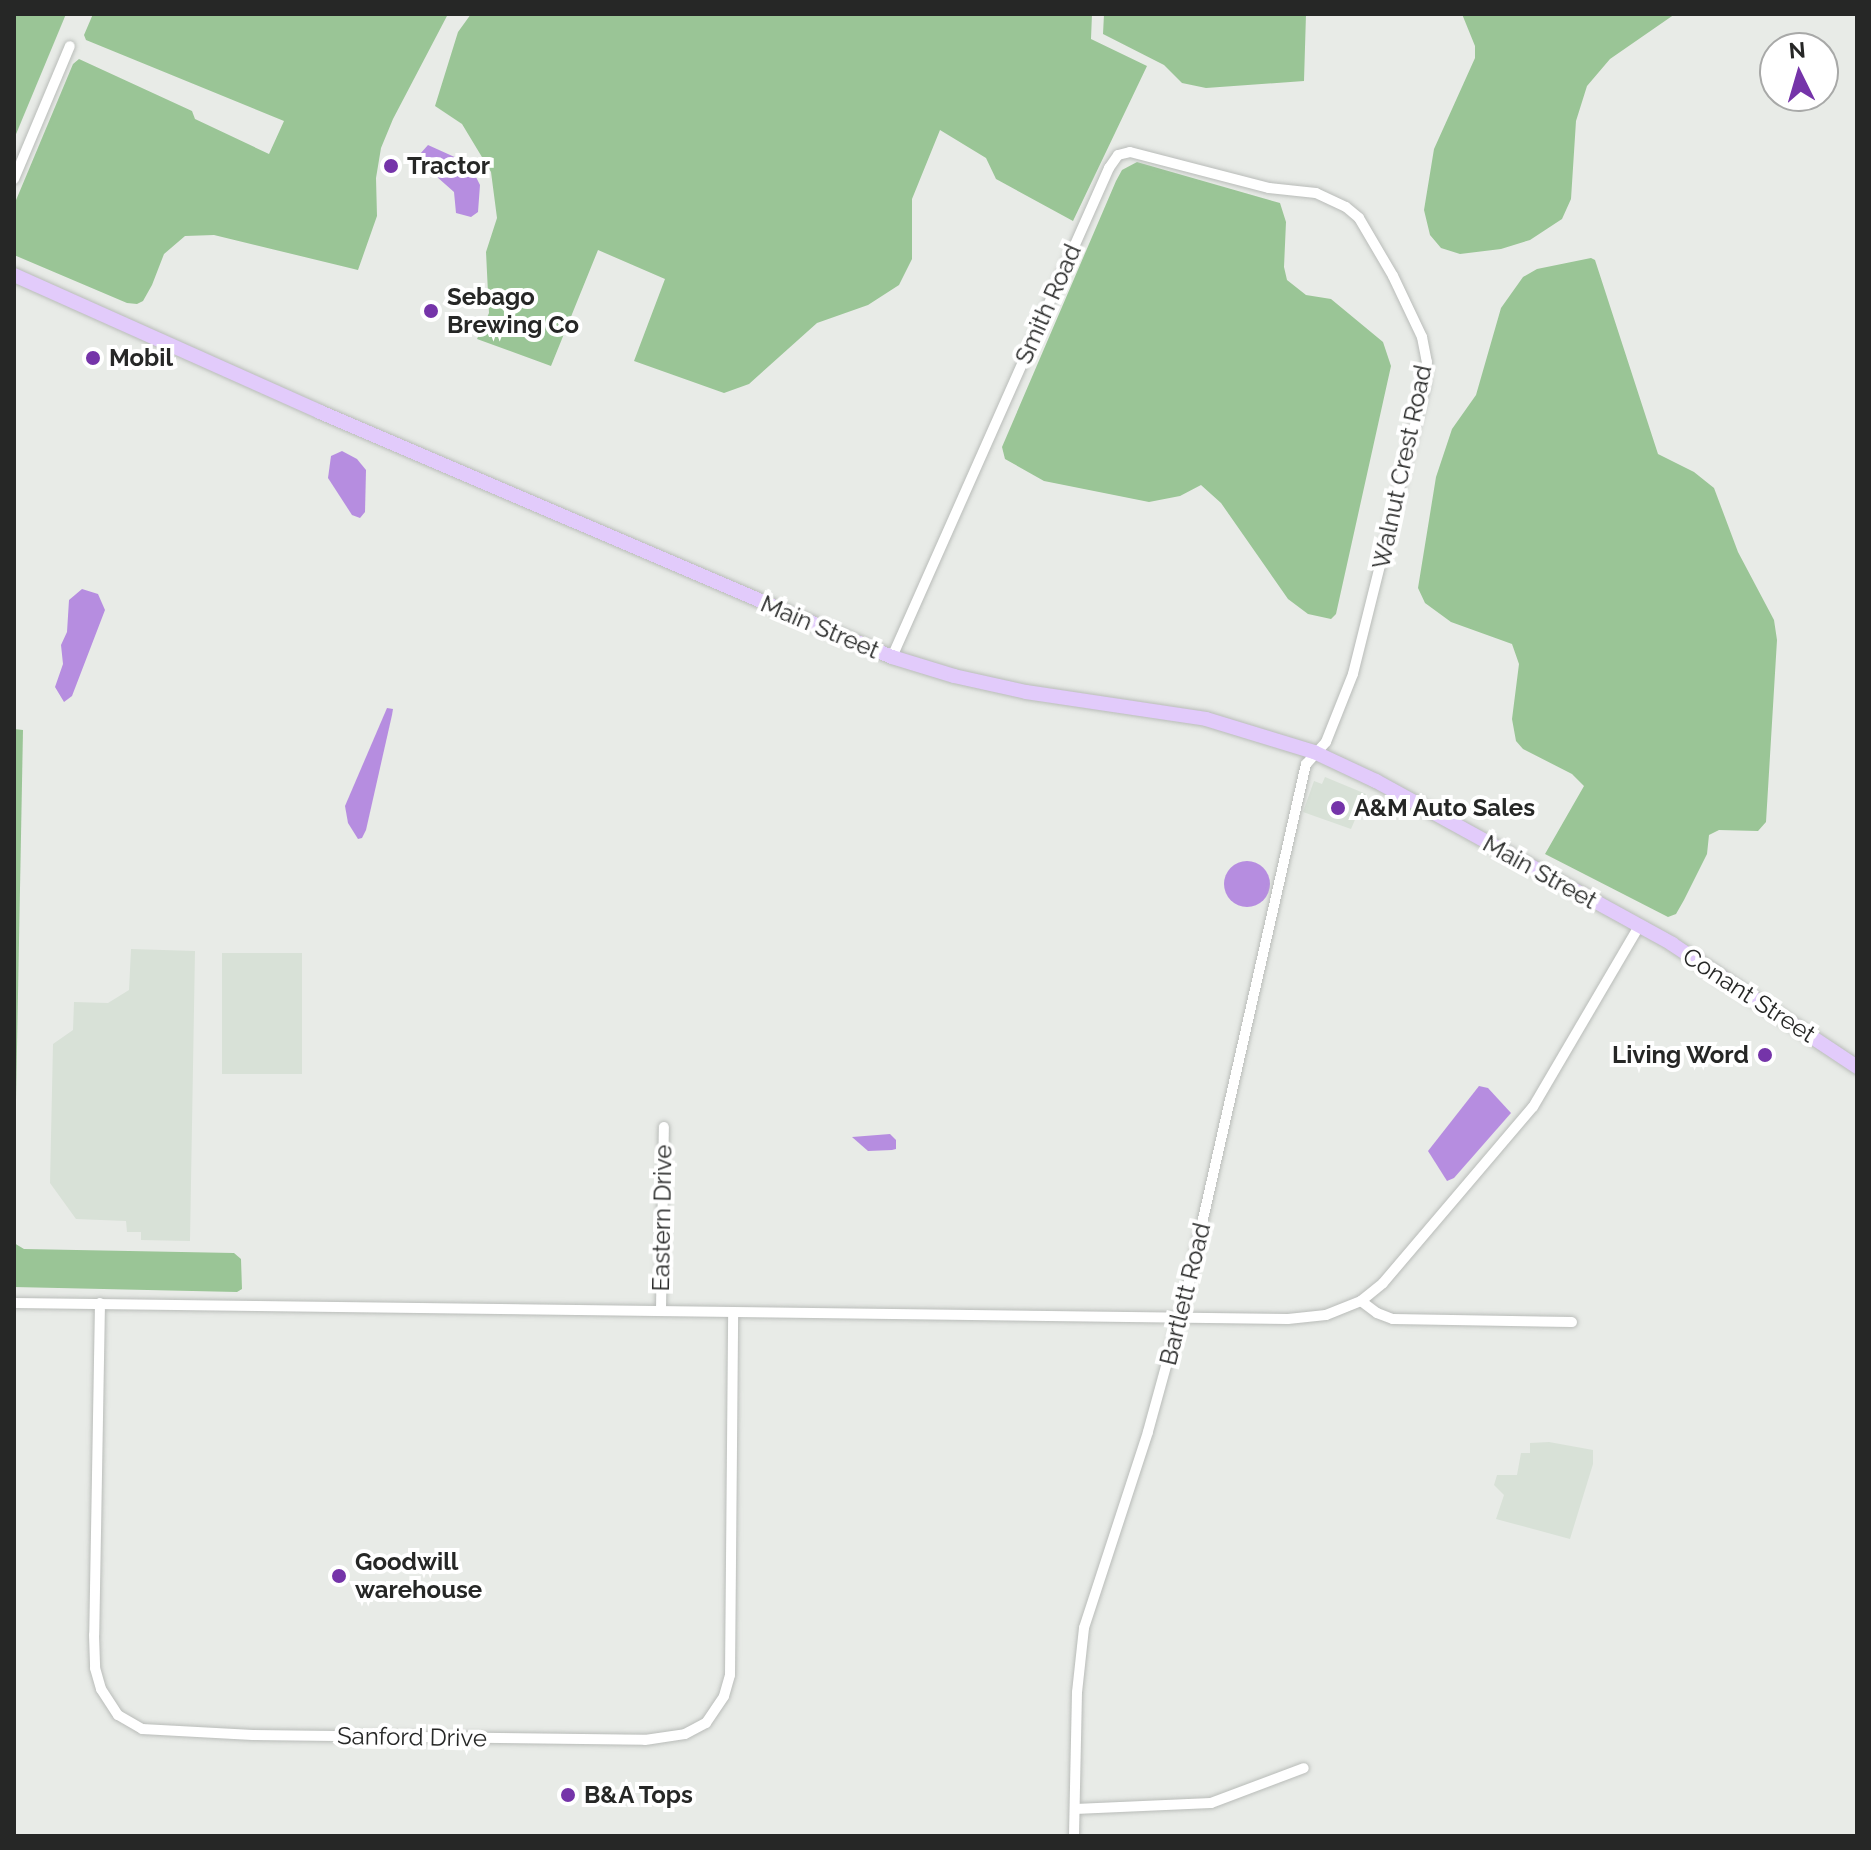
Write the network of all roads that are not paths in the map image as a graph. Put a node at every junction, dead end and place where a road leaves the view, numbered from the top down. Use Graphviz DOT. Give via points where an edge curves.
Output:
graph roads {
  1 [pos="70,46"];
  2 [pos="14,179"];
  3 [pos="1331,199"];
  4 [pos="14,275"];
  5 [pos="892,657"];
  6 [pos="1314,752"];
  7 [pos="1639,926"];
  8 [pos="1857,1067"];
  9 [pos="664,1127"];
  10 [pos="1361,1301"];
  11 [pos="14,1303"];
  12 [pos="100,1303"];
  13 [pos="661,1310"];
  14 [pos="733,1312"];
  15 [pos="1180,1317"];
  16 [pos="1572,1322"];
  17 [pos="1304,1768"];
  18 [pos="1075,1809"];
  19 [pos="1074,1836"];
  1 -- 2 [label="street"];
  3 -- 5 [label="street, Smith Road" via="1130,152 1114,159"];
  3 -- 6 [label="street, Walnut Crest Road" via="1353,213 1375,242 1420,333 1427,362 1365,637 1326,742"];
  4 -- 5 [label="highway, Main Street"];
  5 -- 6 [label="highway, Main Street" via="1026,692 1206,719"];
  6 -- 7 [label="highway, Main Street"];
  6 -- 15 [label="street, Bartlett Road" via="1294,809"];
  7 -- 8 [label="highway, Conant Street"];
  7 -- 10 [label="street" via="1533,1107 1383,1283"];
  9 -- 13 [label="street, Eastern Drive"];
  10 -- 15 [label="street" via="1306,1318"];
  10 -- 16 [label="street" via="1393,1319"];
  11 -- 12 [label="street"];
  12 -- 13 [label="street"];
  12 -- 14 [label="street, Sanford Drive" via="94,1635 101,1689 118,1715 142,1729 267,1735 645,1740 685,1734 706,1723 724,1696 730,1675"];
  13 -- 14 [label="street"];
  14 -- 15 [label="street"];
  15 -- 18 [label="street, Bartlett Road" via="1084,1628"];
  17 -- 18 [label="street" via="1211,1803"];
  18 -- 19 [label="street, Bartlett Road"];
}
